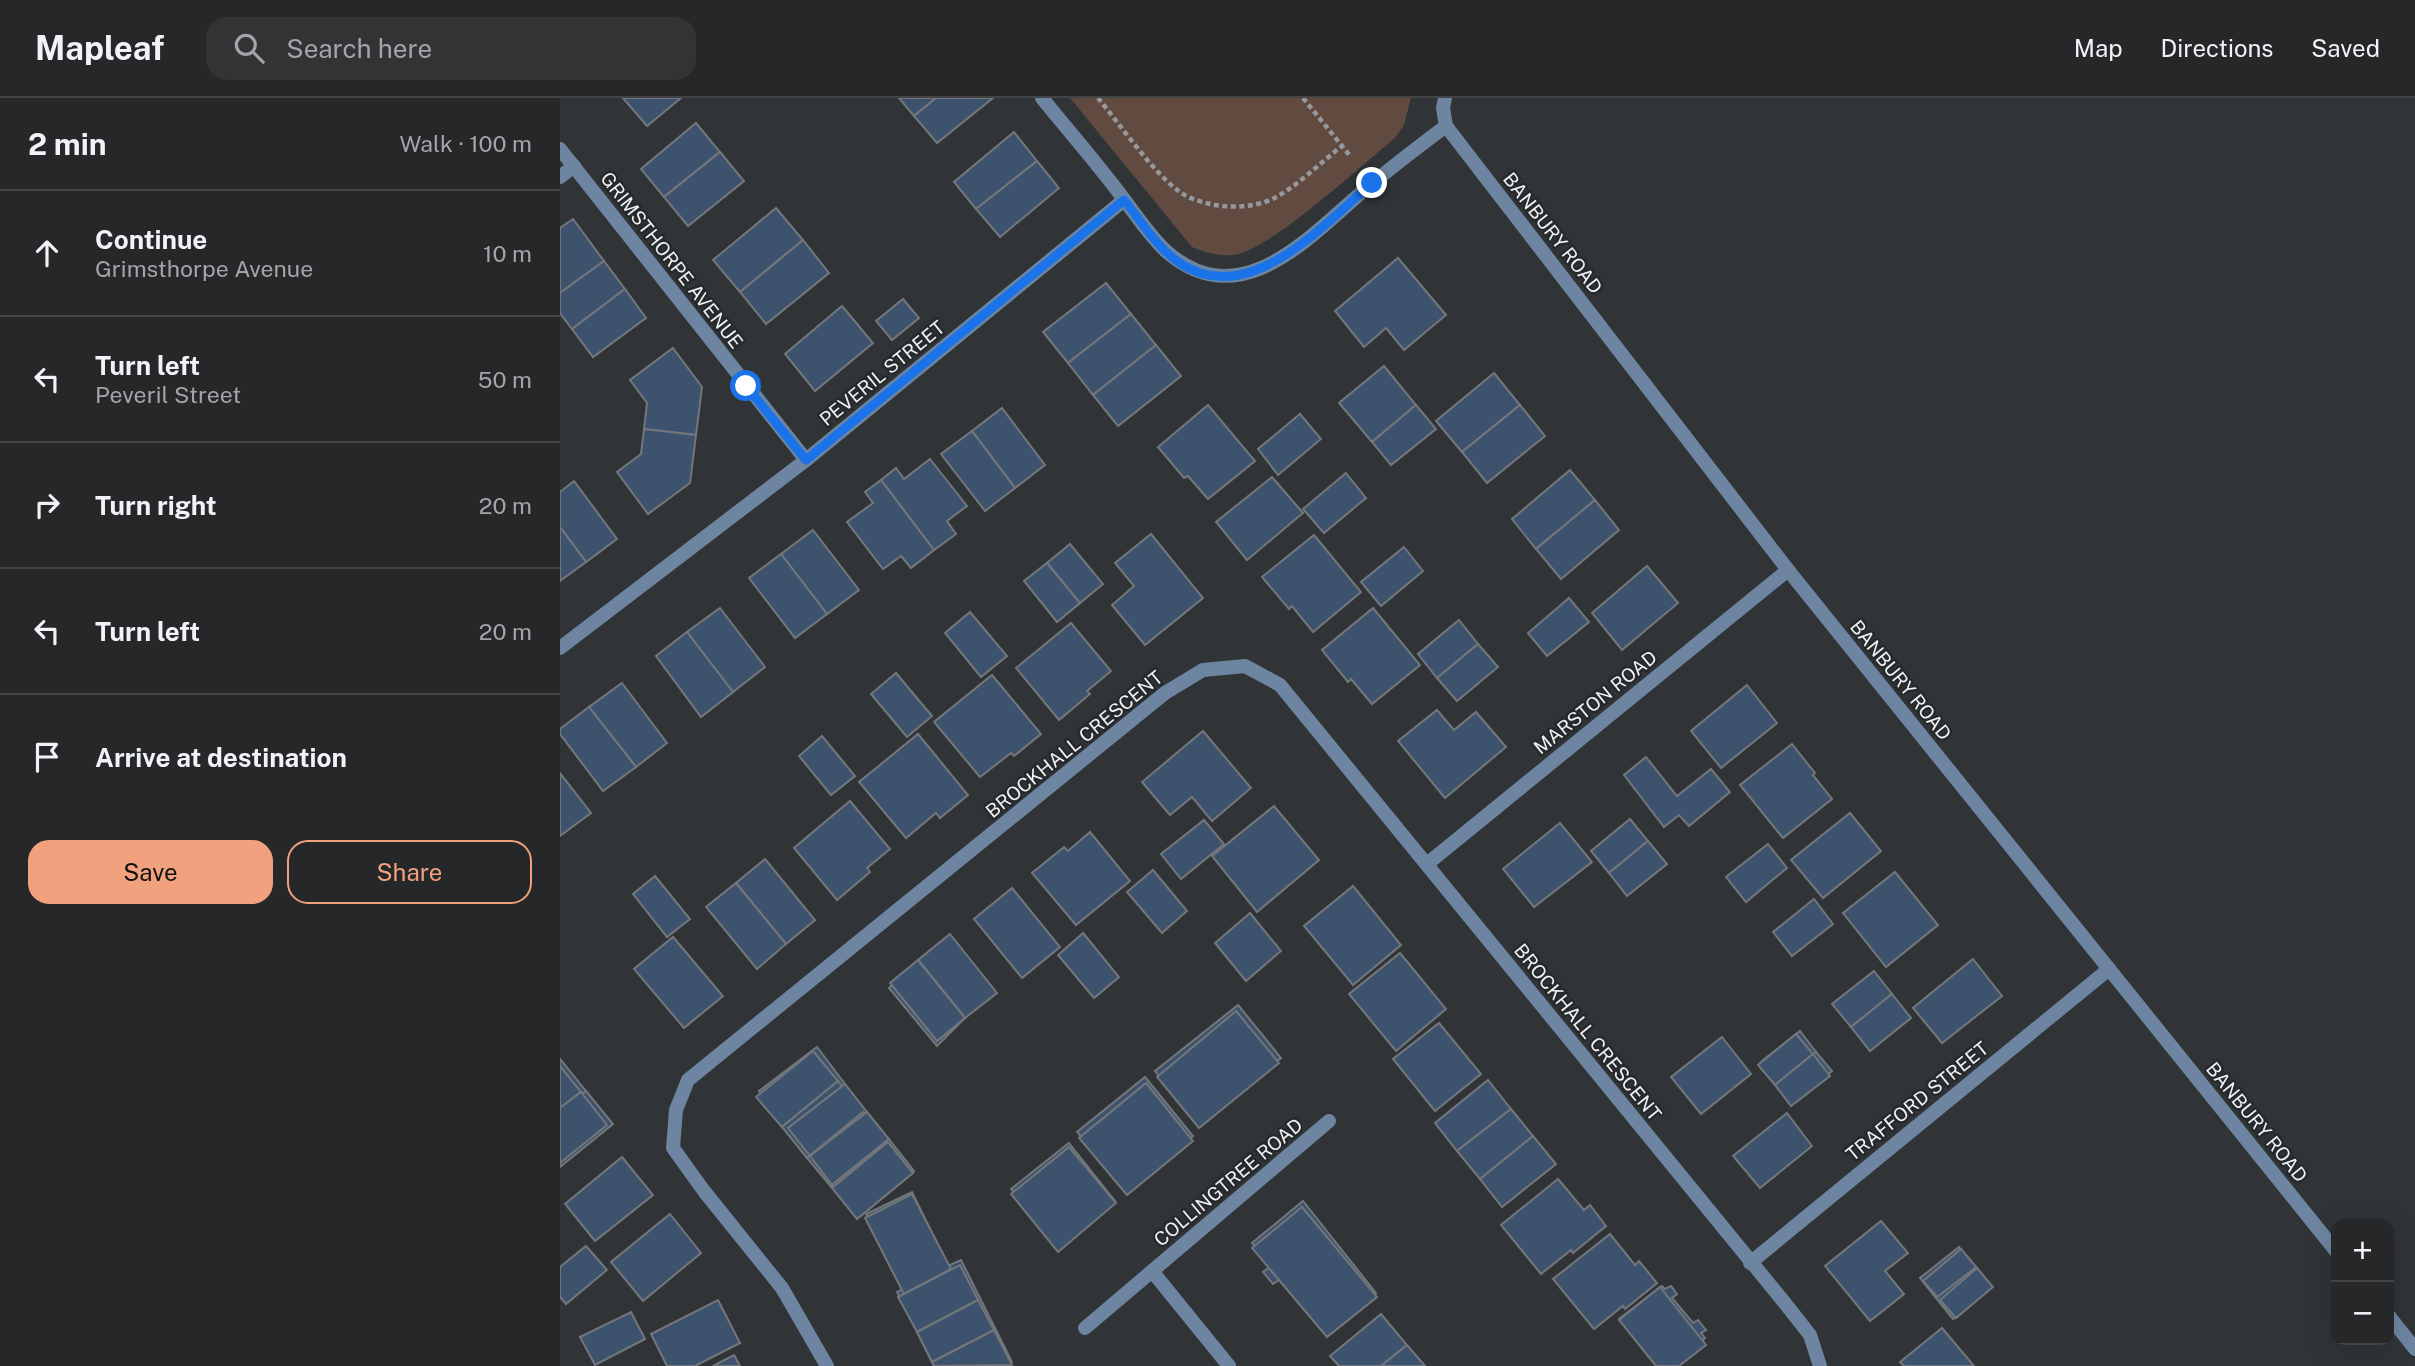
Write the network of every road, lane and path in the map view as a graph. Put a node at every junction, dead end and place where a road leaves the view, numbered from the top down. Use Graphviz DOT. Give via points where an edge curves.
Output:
graph roads {
  1 [pos="1042,98"];
  2 [pos="1098,98"];
  3 [pos="1303,98"];
  4 [pos="1445,98"];
  5 [pos="1446,126"];
  6 [pos="1342,146"];
  7 [pos="560,149"];
  8 [pos="574,166"];
  9 [pos="560,177"];
  10 [pos="1372,183"];
  11 [pos="1124,200"];
  12 [pos="806,460"];
  13 [pos="1788,570"];
  14 [pos="560,648"];
  15 [pos="1427,864"];
  16 [pos="2109,969"];
  17 [pos="1329,1121"];
  18 [pos="2331,1245"];
  19 [pos="1750,1263"];
  20 [pos="1152,1271"];
  21 [pos="2394,1322"];
  22 [pos="1085,1328"];
  23 [pos="2415,1349"];
  24 [pos="827,1366"];
  25 [pos="1229,1366"];
  26 [pos="1820,1366"];
  1 -- 11 [label="street"];
  2 -- 6 [label="path" via="1180,192 1214,206 1252,206 1278,197"];
  3 -- 6 [label="path"];
  4 -- 5 [label="street"];
  5 -- 10 [label="street"];
  5 -- 13 [label="street, BANBURY ROAD"];
  6 -- 10 [label="path"];
  7 -- 8 [label="street, GRIMSTHORPE AVENUE"];
  8 -- 9 [label="street"];
  8 -- 12 [label="street, GRIMSTHORPE AVENUE"];
  10 -- 11 [label="street" via="1294,250 1254,272 1234,276 1197,272 1184,265 1164,250"];
  11 -- 12 [label="street, PEVERIL STREET"];
  12 -- 14 [label="street, PEVERIL STREET"];
  13 -- 15 [label="street, MARSTON ROAD"];
  13 -- 16 [label="street, BANBURY ROAD"];
  15 -- 19 [label="street, BROCKHALL CRESCENT"];
  15 -- 24 [label="street, BROCKHALL CRESCENT" via="1280,685 1245,666 1203,670 1165,693 688,1080 676,1110 673,1148 782,1288"];
  16 -- 18 [label="street, BANBURY ROAD"];
  16 -- 19 [label="street, TRAFFORD STREET"];
  17 -- 20 [label="street, COLLINGTREE ROAD"];
  19 -- 26 [label="street, BROCKHALL CRESCENT" via="1810,1335"];
  20 -- 22 [label="street, COLLINGTREE ROAD"];
  20 -- 25 [label="street, COLLINGTREE ROAD"];
  21 -- 23 [label="street"];
}
